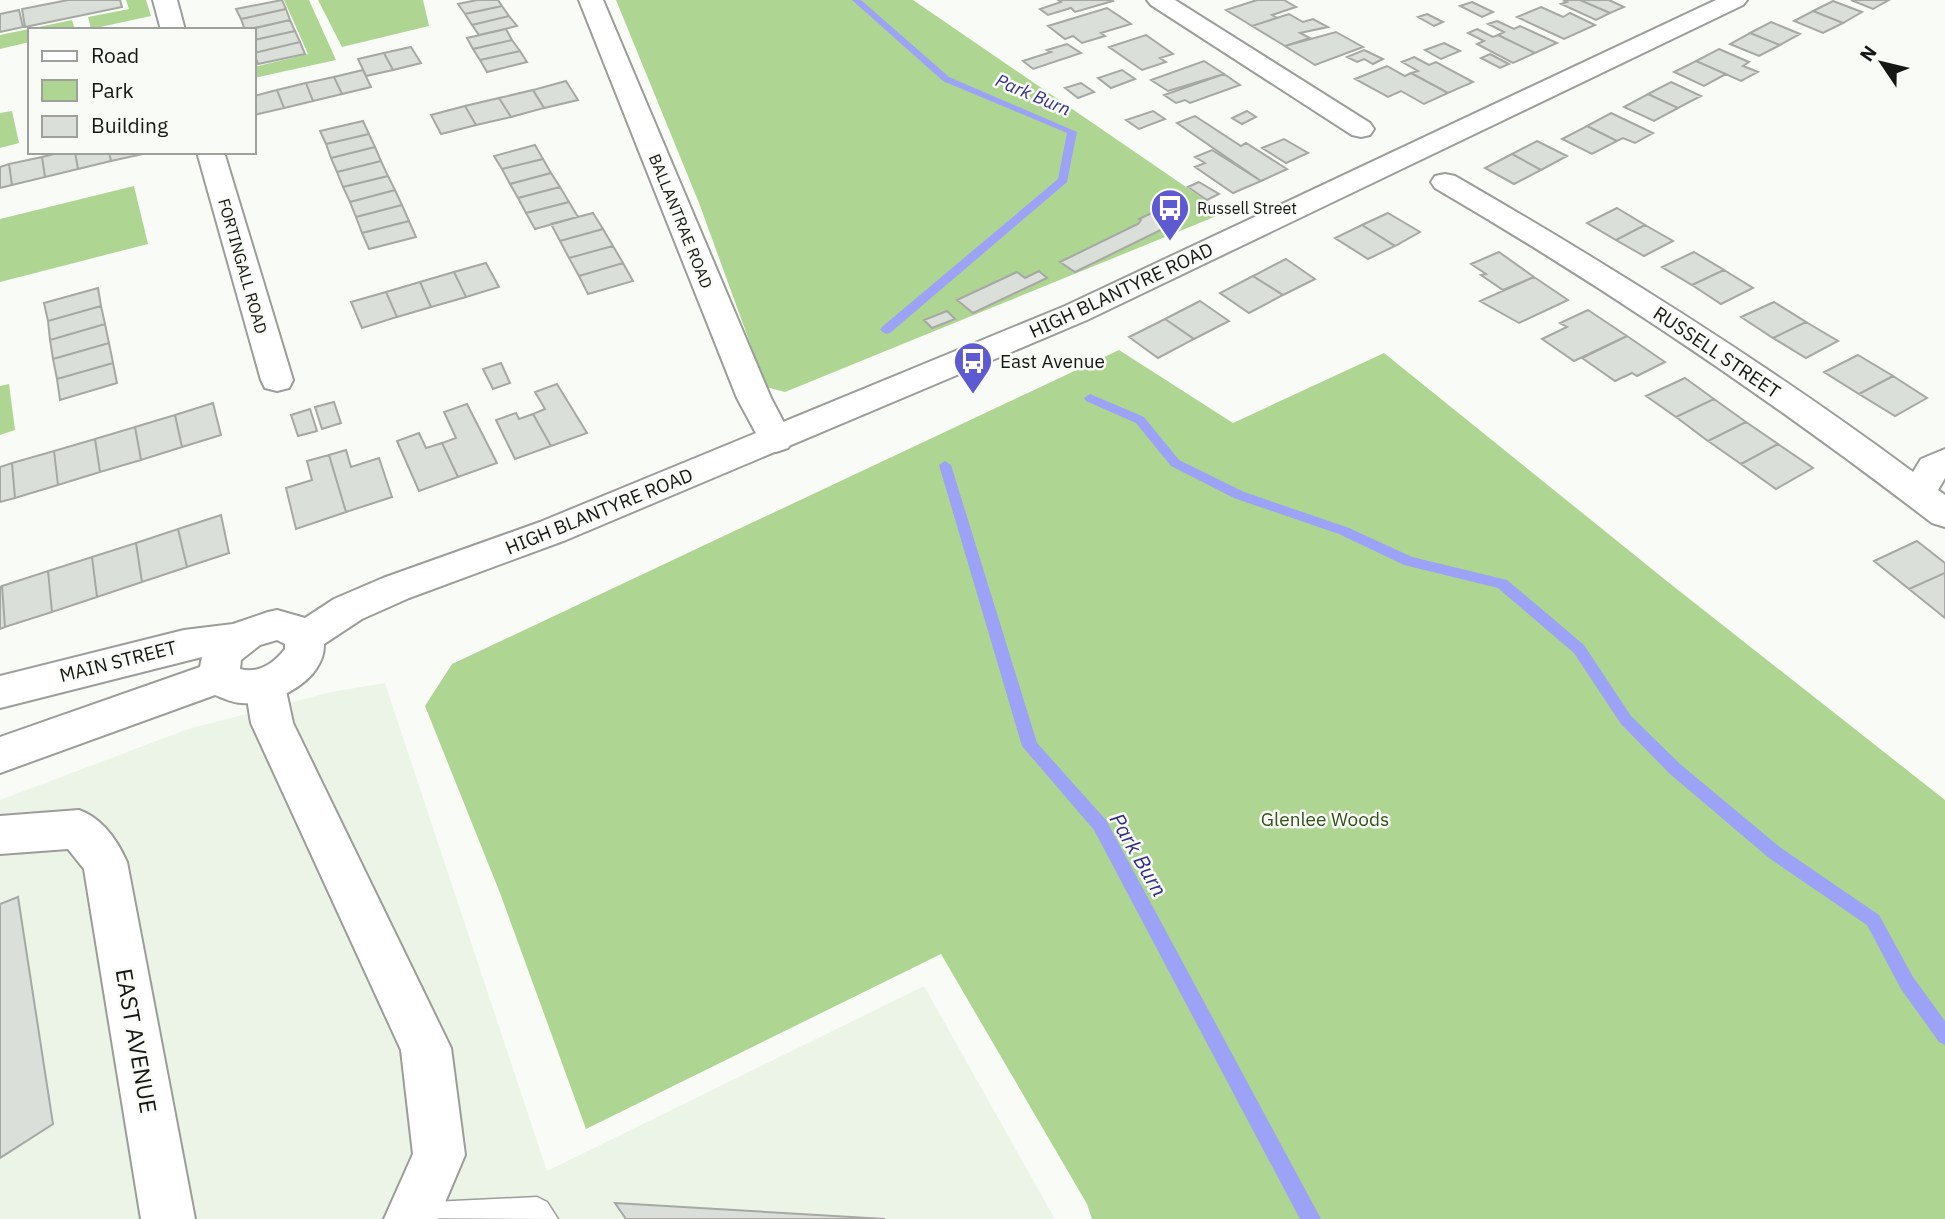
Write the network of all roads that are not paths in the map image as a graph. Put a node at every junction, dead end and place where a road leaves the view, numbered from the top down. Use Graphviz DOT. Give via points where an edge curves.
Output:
graph roads {
  1 [pos="164,0"];
  2 [pos="591,0"];
  3 [pos="1159,0"];
  4 [pos="1735,0"];
  5 [pos="172,28"];
  6 [pos="1361,129"];
  7 [pos="211,154"];
  8 [pos="1445,182"];
  9 [pos="277,380"];
  10 [pos="776,440"];
  11 [pos="1945,461"];
  12 [pos="1932,503"];
  13 [pos="304,638"];
  14 [pos="241,667"];
  15 [pos="0,692"];
  16 [pos="0,755"];
  17 [pos="0,835"];
  18 [pos="167,1219"];
  19 [pos="411,1219"];
  20 [pos="543,1219"];
  1 -- 5 [label="street"];
  2 -- 10 [label="street, BALLANTRAE ROAD" via="754,398"];
  3 -- 6 [label="street"];
  4 -- 10 [label="street, HIGH BLANTYRE ROAD" via="1076,313"];
  7 -- 9 [label="street, FORTINGALL ROAD"];
  8 -- 12 [label="street, RUSSELL STREET" via="1727,356"];
  10 -- 13 [label="street, HIGH BLANTYRE ROAD" via="553,531 396,588 348,609"];
  11 -- 12 [label="street" via="1933,468"];
  13 -- 14 [label="street" via="304,656 289,674"];
  13 -- 14 [label="street" via="299,631 263,626"];
  14 -- 15 [label="street, MAIN STREET" via="220,638"];
  14 -- 16 [label="street"];
  14 -- 19 [label="street" via="426,1048 439,1155"];
  17 -- 18 [label="street, EAST AVENUE" via="79,829 105,862"];
  19 -- 20 [label="lane" via="537,1212"];
}
